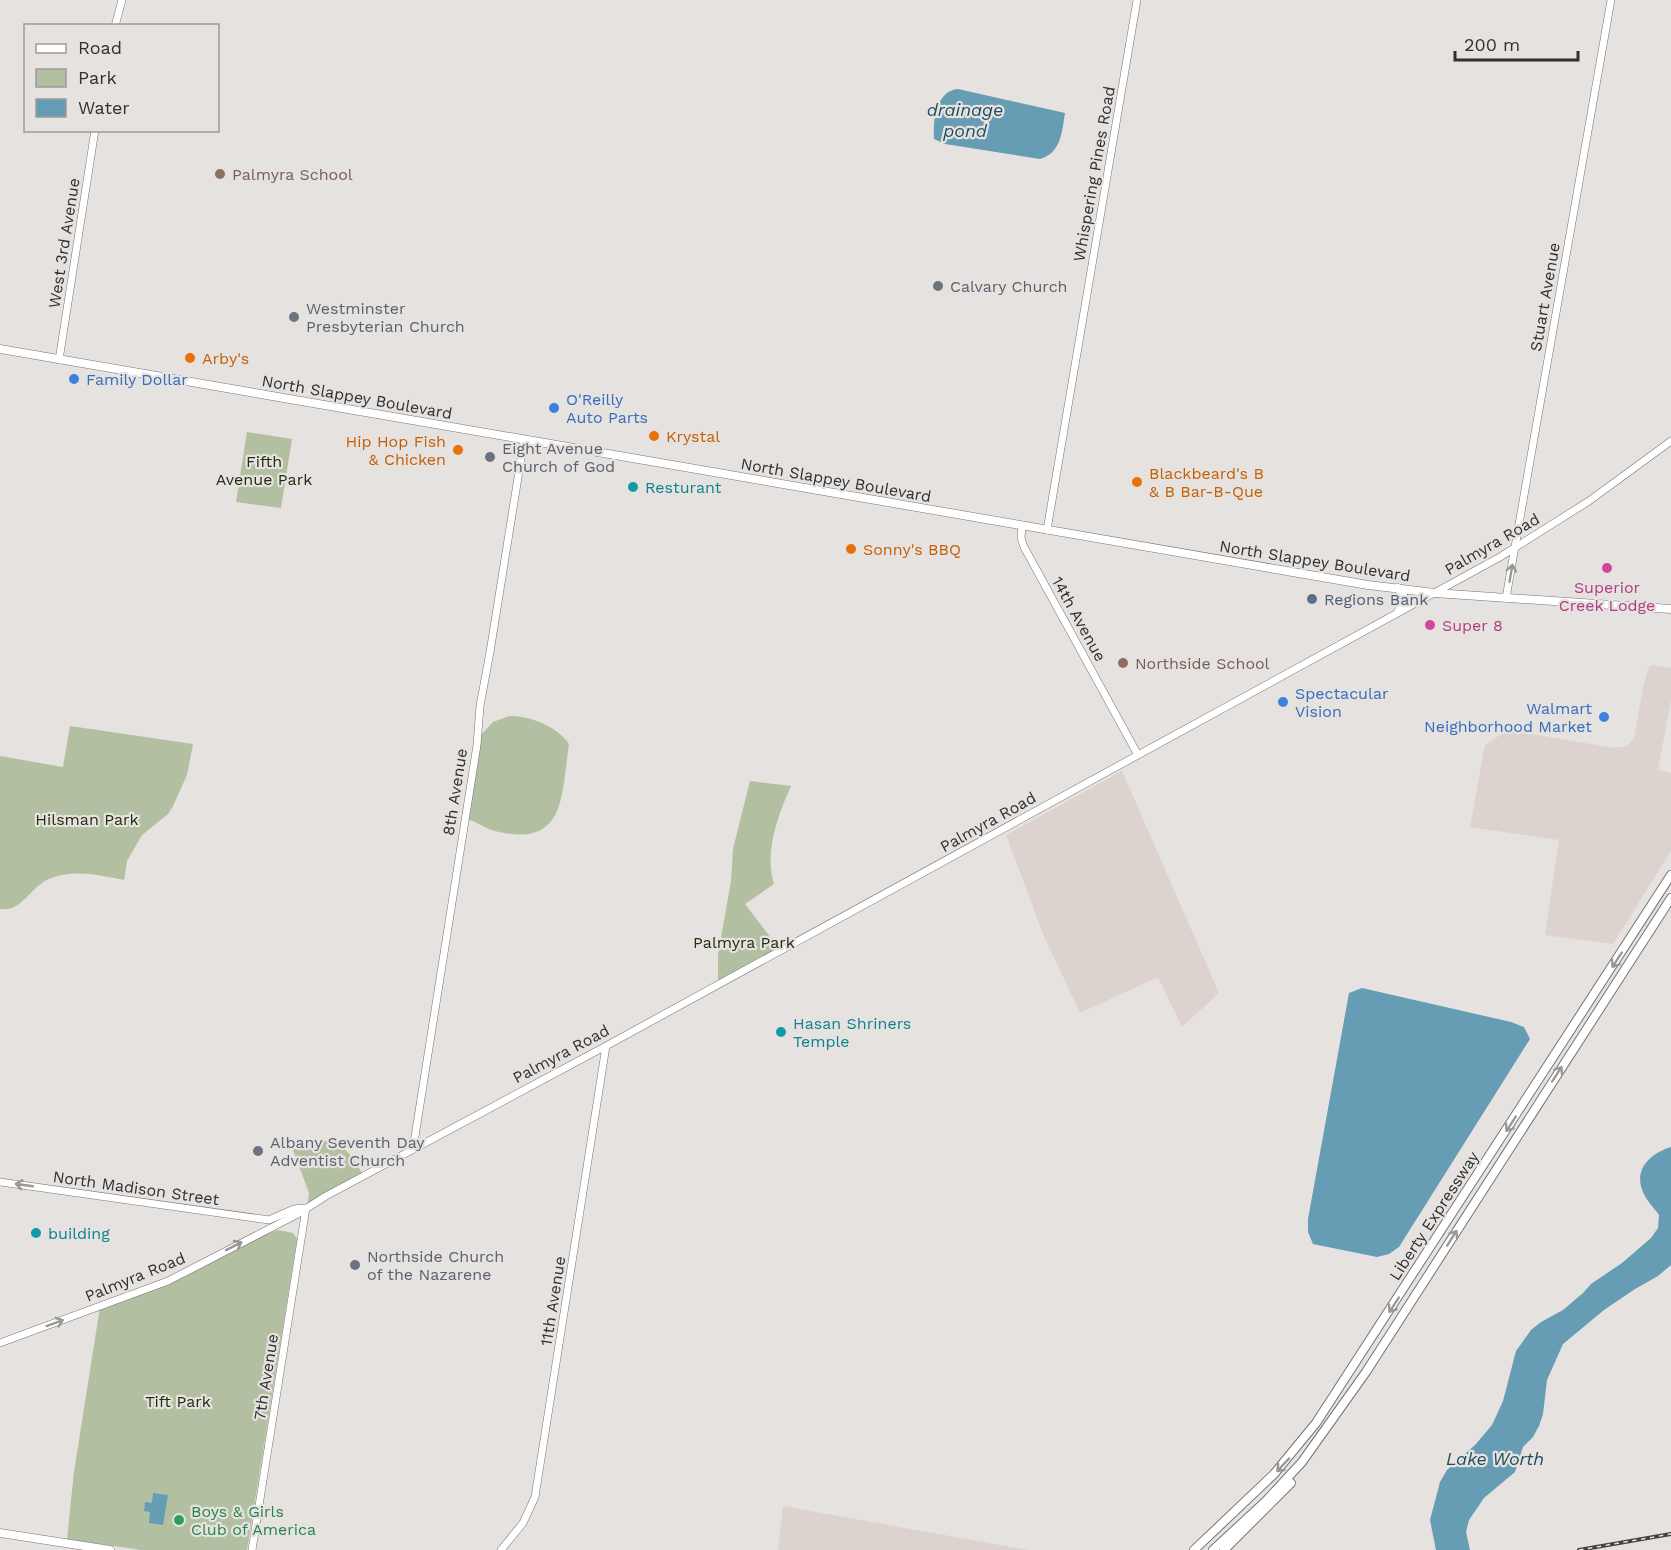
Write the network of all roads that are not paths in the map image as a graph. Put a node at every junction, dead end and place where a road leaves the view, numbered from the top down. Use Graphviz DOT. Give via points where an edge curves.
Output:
graph roads {
  1 [pos="122,0"];
  2 [pos="1137,0"];
  3 [pos="1611,0"];
  4 [pos="116,24"];
  5 [pos="95,132"];
  6 [pos="0,350"];
  7 [pos="59,360"];
  8 [pos="524,440"];
  9 [pos="1671,441"];
  10 [pos="1022,526"];
  11 [pos="1047,530"];
  12 [pos="1515,548"];
  13 [pos="1398,588"];
  14 [pos="1435,593"];
  15 [pos="1506,598"];
  16 [pos="1671,609"];
  17 [pos="1398,612"];
  18 [pos="1138,755"];
  19 [pos="1671,867"];
  20 [pos="1671,875"];
  21 [pos="1671,898"];
  22 [pos="1634,932"];
  23 [pos="606,1046"];
  24 [pos="412,1149"];
  25 [pos="0,1182"];
  26 [pos="306,1208"];
  27 [pos="269,1220"];
  28 [pos="0,1343"];
  29 [pos="1366,1372"];
  30 [pos="0,1533"];
  31 [pos="111,1550"];
  32 [pos="252,1550"];
  33 [pos="501,1550"];
  34 [pos="1194,1550"];
  35 [pos="1213,1550"];
  36 [pos="1224,1550"];
  1 -- 4 [label="street"];
  2 -- 11 [label="street, Whispering Pines Road"];
  3 -- 12 [label="street, Stuart Avenue"];
  5 -- 7 [label="street, West 3rd Avenue"];
  6 -- 7 [label="main road, North Slappey Boulevard"];
  7 -- 8 [label="main road, North Slappey Boulevard"];
  8 -- 10 [label="main road, North Slappey Boulevard"];
  8 -- 24 [label="street, 8th Avenue"];
  9 -- 12 [label="street, Palmyra Road" via="1589,501"];
  10 -- 11 [label="main road, North Slappey Boulevard"];
  10 -- 18 [label="street, 14th Avenue" via="1024,547"];
  11 -- 13 [label="main road, North Slappey Boulevard"];
  12 -- 14 [label="street, Palmyra Road"];
  15 -- 12 [label="street, Stuart Avenue, one-way"];
  13 -- 14 [label="main road, North Slappey Boulevard"];
  13 -- 17 [label="main road" via="1404,603"];
  14 -- 15 [label="main road, North Slappey Boulevard"];
  14 -- 17 [label="street, Palmyra Road"];
  15 -- 16 [label="main road, North Slappey Boulevard"];
  17 -- 18 [label="street, Palmyra Road"];
  18 -- 23 [label="street, Palmyra Road"];
  19 -- 22 [label="highway"];
  20 -- 22 [label="highway, Liberty Expressway"];
  29 -- 21 [label="highway, Liberty Expressway, one-way"];
  22 -- 34 [label="highway, Liberty Expressway, one-way" via="1317,1423 1262,1487"];
  23 -- 24 [label="street, Palmyra Road"];
  23 -- 33 [label="street, 11th Avenue" via="535,1497 523,1523"];
  24 -- 26 [label="street, Palmyra Road"];
  27 -- 25 [label="street, North Madison Street, one-way"];
  26 -- 27 [label="street, Palmyra Road"];
  28 -- 26 [label="street, Palmyra Road, one-way" via="168,1281"];
  26 -- 32 [label="street, 7th Avenue"];
  29 -- 35 [label="highway, Liberty Expressway" via="1302,1462"];
  29 -- 36 [label="highway" via="1321,1447 1278,1498"];
  30 -- 31 [label="main road"];
}
